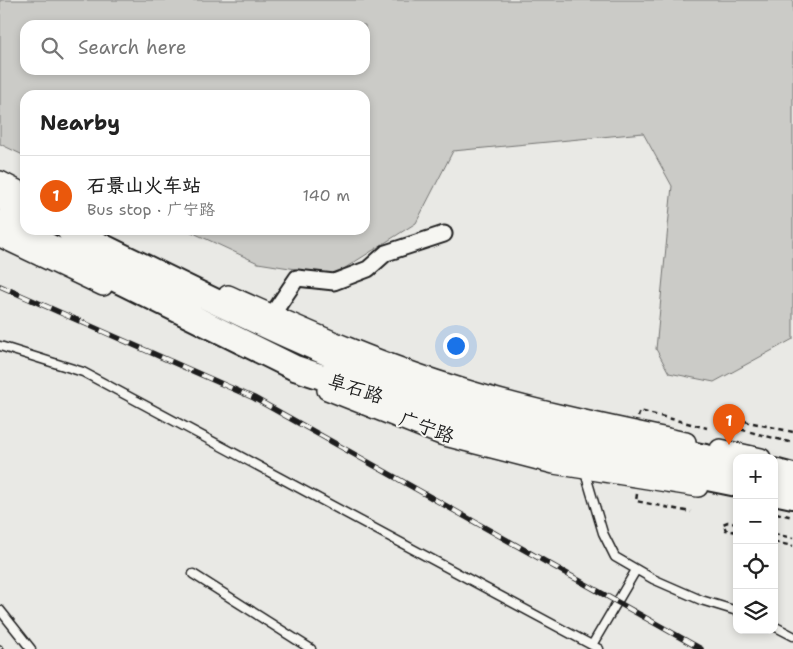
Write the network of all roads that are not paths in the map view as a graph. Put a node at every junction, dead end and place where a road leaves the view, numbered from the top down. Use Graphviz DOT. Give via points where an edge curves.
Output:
graph roads {
  1 [pos="0,181"];
  2 [pos="20,191"];
  3 [pos="0,197"];
  4 [pos="20,207"];
  5 [pos="0,222"];
  6 [pos="20,232"];
  7 [pos="444,234"];
  8 [pos="26,235"];
  9 [pos="79,235"];
  10 [pos="106,235"];
  11 [pos="0,237"];
  12 [pos="272,315"];
  13 [pos="0,346"];
  14 [pos="742,454"];
  15 [pos="778,461"];
  16 [pos="733,462"];
  17 [pos="793,464"];
  18 [pos="584,469"];
  19 [pos="778,472"];
  20 [pos="793,476"];
  21 [pos="733,483"];
  22 [pos="733,492"];
  23 [pos="793,496"];
  24 [pos="778,501"];
  25 [pos="778,502"];
  26 [pos="793,505"];
  27 [pos="636,570"];
  28 [pos="192,574"];
  29 [pos="733,609"];
  30 [pos="0,610"];
  31 [pos="778,628"];
  32 [pos="793,636"];
  33 [pos="596,647"];
  34 [pos="30,649"];
  35 [pos="311,649"];
  1 -- 2 [label="street"];
  3 -- 4 [label="highway"];
  5 -- 6 [label="highway, 阜石路"];
  7 -- 12 [label="street" via="386,253 368,269 334,282 297,278"];
  8 -- 21 [label="highway, 阜石路" via="295,368 447,418 560,448"];
  9 -- 16 [label="highway, 阜石路" via="306,344 452,401 560,430"];
  10 -- 12 [label="street"];
  11 -- 18 [label="street, 广宁路" via="295,377 441,435"];
  12 -- 14 [label="street" via="310,333 460,388 562,416"];
  13 -- 33 [label="lane" via="83,372"];
  15 -- 17 [label="street"];
  18 -- 22 [label="street, 广宁路"];
  18 -- 27 [label="lane" via="603,533 615,557"];
  19 -- 20 [label="highway"];
  23 -- 24 [label="highway"];
  25 -- 26 [label="street"];
  27 -- 29 [label="lane" via="701,600"];
  27 -- 33 [label="lane"];
  28 -- 35 [label="lane"];
  30 -- 34 [label="lane"];
  31 -- 32 [label="lane"];
}
